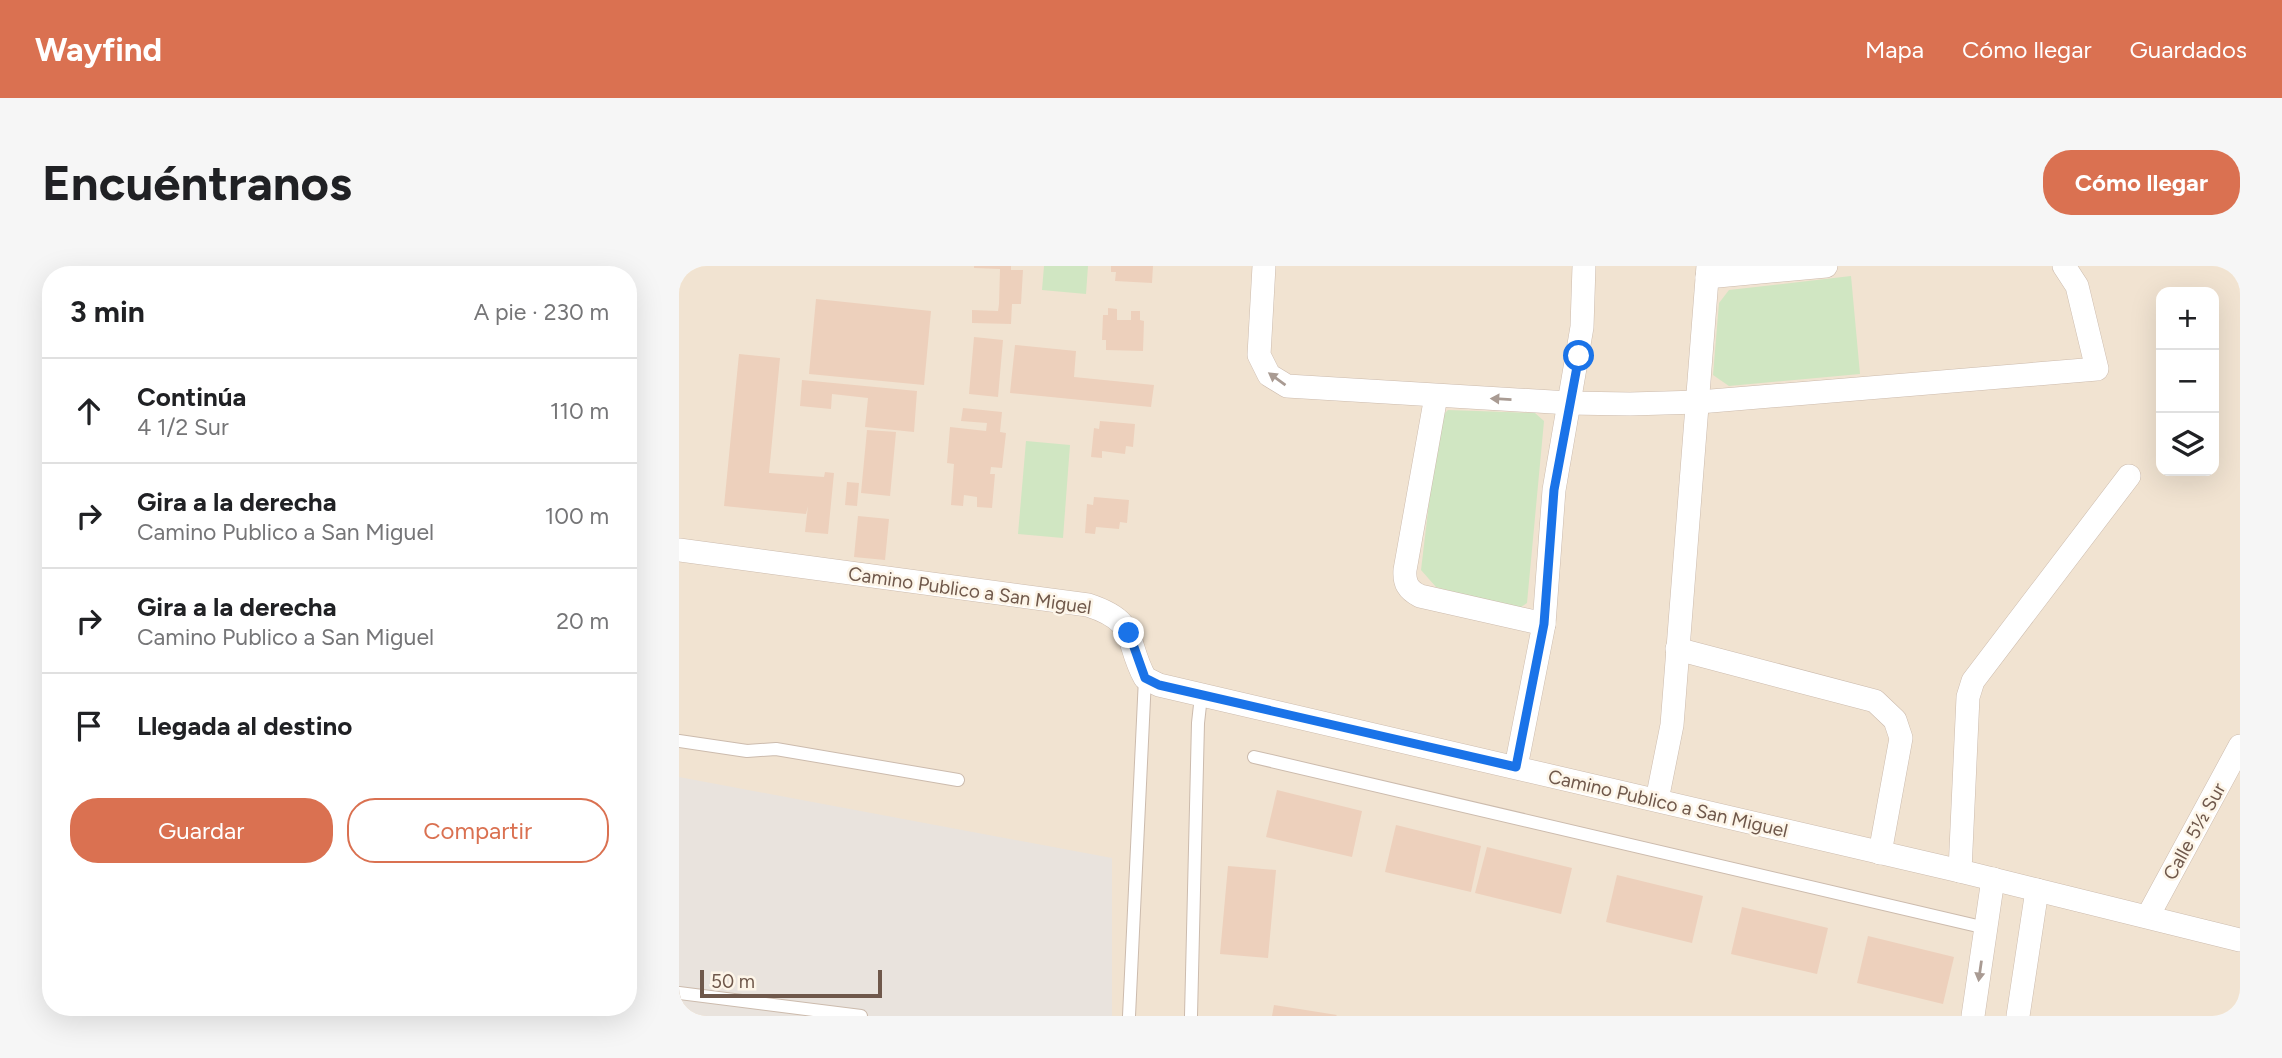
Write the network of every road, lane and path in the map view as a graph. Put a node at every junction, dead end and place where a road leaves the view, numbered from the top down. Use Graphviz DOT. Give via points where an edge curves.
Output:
graph roads {
  1 [pos="1264,266"];
  2 [pos="1584,266"];
  3 [pos="1826,266"];
  4 [pos="2064,266"];
  5 [pos="1708,271"];
  6 [pos="1436,396"];
  7 [pos="1699,402"];
  8 [pos="1569,403"];
  9 [pos="2129,476"];
  10 [pos="679,550"];
  11 [pos="1544,624"];
  12 [pos="1677,649"];
  13 [pos="1145,678"];
  14 [pos="1201,696"];
  15 [pos="679,741"];
  16 [pos="2240,746"];
  17 [pos="1254,757"];
  18 [pos="1516,767"];
  19 [pos="2233,774"];
  20 [pos="958,780"];
  21 [pos="1657,800"];
  22 [pos="1880,853"];
  23 [pos="1960,872"];
  24 [pos="1993,879"];
  25 [pos="2038,890"];
  26 [pos="2148,916"];
  27 [pos="1986,928"];
  28 [pos="2240,940"];
  29 [pos="679,993"];
  30 [pos="862,1016"];
  31 [pos="1129,1016"];
  32 [pos="1191,1016"];
  33 [pos="1973,1016"];
  34 [pos="2018,1016"];
  6 -- 1 [label="street, one-way" via="1277,382 1259,355"];
  2 -- 8 [label="street" via="1582,327"];
  3 -- 5 [label="street"];
  4 -- 7 [label="street" via="2077,286 2097,369"];
  5 -- 7 [label="street"];
  8 -- 6 [label="street, one-way"];
  6 -- 11 [label="street" via="1406,582 1420,596"];
  7 -- 8 [label="street"];
  7 -- 12 [label="street"];
  8 -- 11 [label="street" via="1554,490"];
  9 -- 23 [label="street" via="1973,681 1968,697"];
  10 -- 13 [label="street, Camino Publico a San Miguel" via="1088,605 1122,623"];
  11 -- 18 [label="street"];
  12 -- 21 [label="street" via="1672,724"];
  12 -- 22 [label="street" via="1875,701 1895,720 1901,738"];
  13 -- 14 [label="street, Camino Publico a San Miguel"];
  13 -- 31 [label="lane"];
  14 -- 18 [label="street, Camino Publico a San Miguel"];
  14 -- 32 [label="lane"];
  15 -- 20 [label="lane" via="747,751 776,750"];
  16 -- 19 [label="street, Calle 5½ Sur"];
  17 -- 27 [label="lane"];
  18 -- 21 [label="street, Camino Publico a San Miguel"];
  19 -- 26 [label="street, Calle 5½ Sur"];
  21 -- 22 [label="street, Camino Publico a San Miguel"];
  22 -- 23 [label="street, Camino Publico a San Miguel"];
  23 -- 24 [label="street, Camino Publico a San Miguel"];
  24 -- 25 [label="street, Camino Publico a San Miguel"];
  24 -- 27 [label="street"];
  25 -- 26 [label="street, Camino Publico a San Miguel"];
  25 -- 34 [label="street"];
  26 -- 28 [label="street, Camino Publico a San Miguel"];
  27 -- 33 [label="street, one-way"];
  29 -- 30 [label="lane"];
}
